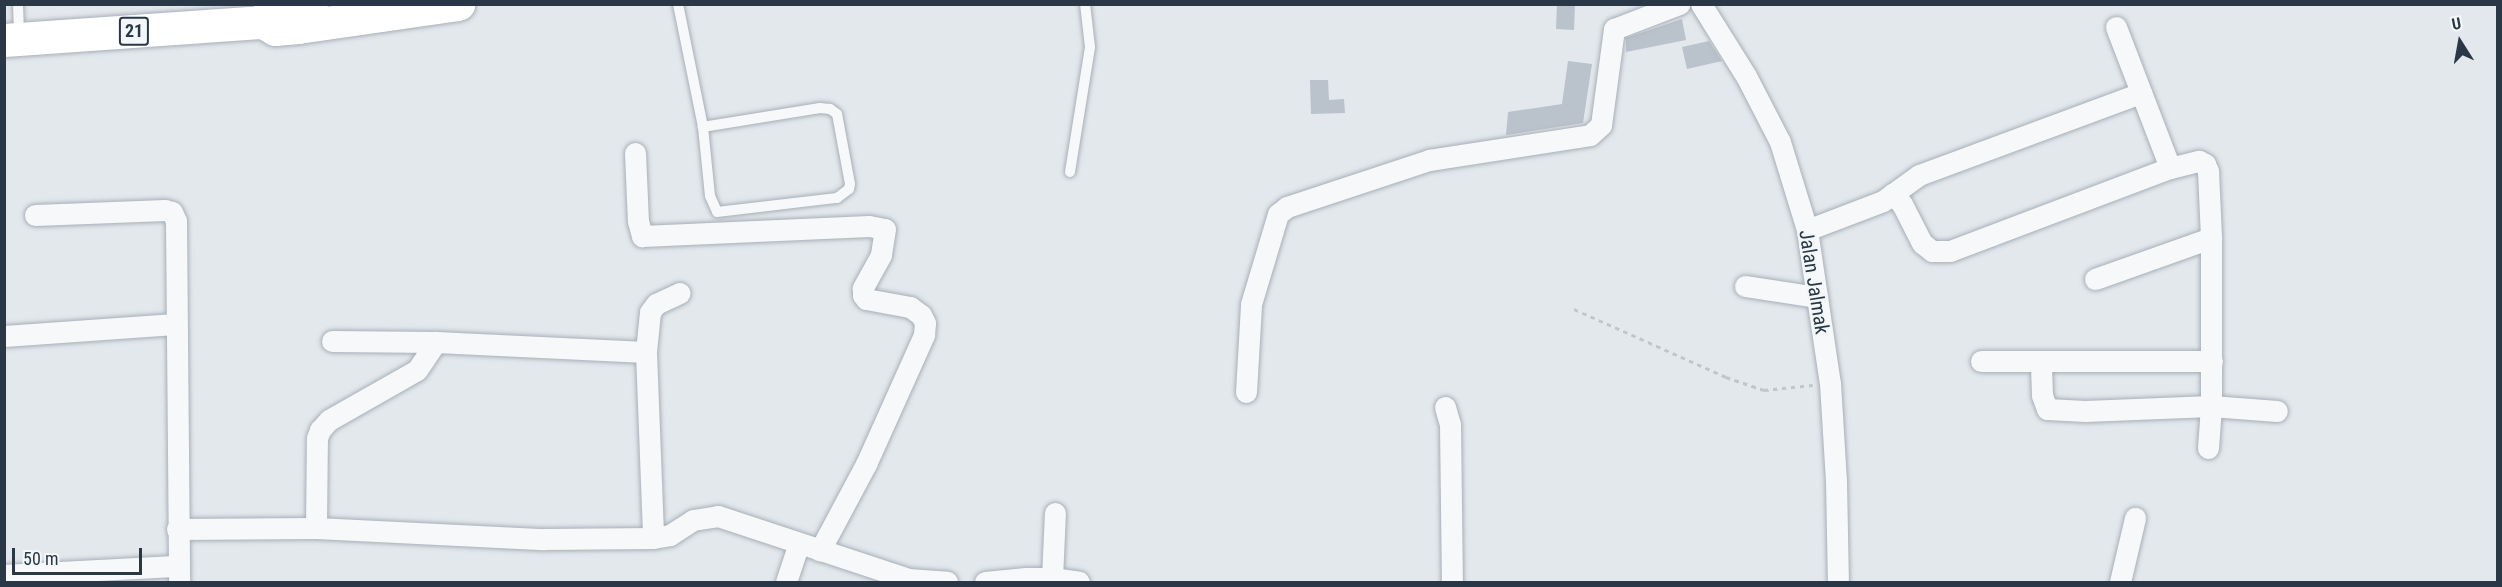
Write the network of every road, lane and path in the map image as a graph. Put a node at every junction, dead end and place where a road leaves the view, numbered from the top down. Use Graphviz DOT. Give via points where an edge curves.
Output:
graph roads {
  1 [pos="18,4"];
  2 [pos="311,4"];
  3 [pos="458,4"];
  4 [pos="678,4"];
  5 [pos="1085,4"];
  6 [pos="1679,4"];
  7 [pos="1701,4"];
  8 [pos="405,8"];
  9 [pos="250,17"];
  10 [pos="2116,27"];
  11 [pos="12,39"];
  12 [pos="2141,93"];
  13 [pos="703,127"];
  14 [pos="635,153"];
  15 [pos="2170,168"];
  16 [pos="1070,172"];
  17 [pos="1892,194"];
  18 [pos="35,215"];
  19 [pos="1808,230"];
  20 [pos="2211,238"];
  21 [pos="2095,279"];
  22 [pos="1745,286"];
  23 [pos="680,293"];
  24 [pos="1817,297"];
  25 [pos="1574,309"];
  26 [pos="175,324"];
  27 [pos="4,336"];
  28 [pos="332,341"];
  29 [pos="436,342"];
  30 [pos="646,352"];
  31 [pos="1981,361"];
  32 [pos="2041,361"];
  33 [pos="2212,361"];
  34 [pos="1830,383"];
  35 [pos="1246,392"];
  36 [pos="2211,406"];
  37 [pos="1445,407"];
  38 [pos="2277,411"];
  39 [pos="2208,448"];
  40 [pos="1055,513"];
  41 [pos="2135,518"];
  42 [pos="652,527"];
  43 [pos="316,528"];
  44 [pos="177,529"];
  45 [pos="799,543"];
  46 [pos="820,550"];
  47 [pos="178,574"];
  48 [pos="4,575"];
  49 [pos="1052,578"];
  50 [pos="786,582"];
  51 [pos="947,582"];
  52 [pos="985,582"];
  53 [pos="1079,582"];
  54 [pos="1452,582"];
  55 [pos="1838,582"];
  56 [pos="2120,582"];
  1 -- 11 [label="lane"];
  2 -- 9 [label="highway, 21"];
  3 -- 8 [label="highway, 21"];
  4 -- 13 [label="lane"];
  5 -- 16 [label="lane" via="1090,47"];
  6 -- 35 [label="street" via="1614,29 1600,125 1590,135 1429,160 1287,207 1278,214 1251,304"];
  7 -- 19 [label="street, Jalan Jalmak" via="1746,76 1780,142"];
  8 -- 9 [label="highway, 21" via="275,29"];
  9 -- 11 [label="highway, 21"];
  10 -- 12 [label="street"];
  12 -- 15 [label="street"];
  12 -- 17 [label="street" via="1919,175"];
  13 -- 13 [label="lane" via="710,196 717,212 837,198 849,189 837,114 830,109"];
  14 -- 46 [label="street" via="642,236 869,226 885,230 881,255 863,295 866,299 910,307 921,315 924,335 866,464"];
  15 -- 17 [label="street" via="1950,251 1932,251 1923,243 1902,204"];
  15 -- 20 [label="street" via="2199,161 2205,164"];
  17 -- 19 [label="street" via="1873,206"];
  18 -- 26 [label="street" via="172,212 176,221"];
  19 -- 24 [label="street, Jalan Jalmak"];
  20 -- 21 [label="street"];
  20 -- 33 [label="street"];
  22 -- 24 [label="street"];
  23 -- 30 [label="street" via="656,304 651,312"];
  24 -- 34 [label="street, Jalan Jalmak"];
  25 -- 34 [label="path" via="1764,390"];
  26 -- 27 [label="street"];
  26 -- 44 [label="street"];
  28 -- 29 [label="street"];
  29 -- 30 [label="street"];
  29 -- 43 [label="street" via="417,370 329,420 320,430"];
  30 -- 42 [label="street"];
  31 -- 32 [label="street"];
  32 -- 33 [label="street"];
  32 -- 36 [label="street" via="2042,395 2047,409"];
  33 -- 36 [label="street"];
  34 -- 55 [label="street, Jalan Jalmak"];
  36 -- 38 [label="street"];
  36 -- 39 [label="street"];
  37 -- 54 [label="street" via="1450,424"];
  40 -- 49 [label="street"];
  41 -- 56 [label="street"];
  42 -- 43 [label="street" via="544,539"];
  42 -- 45 [label="street" via="670,535 693,520 718,516"];
  43 -- 44 [label="street"];
  44 -- 47 [label="street"];
  45 -- 46 [label="street"];
  45 -- 50 [label="street"];
  46 -- 51 [label="street" via="908,579"];
  47 -- 48 [label="street"];
  49 -- 52 [label="street"];
  49 -- 53 [label="street"];
}
